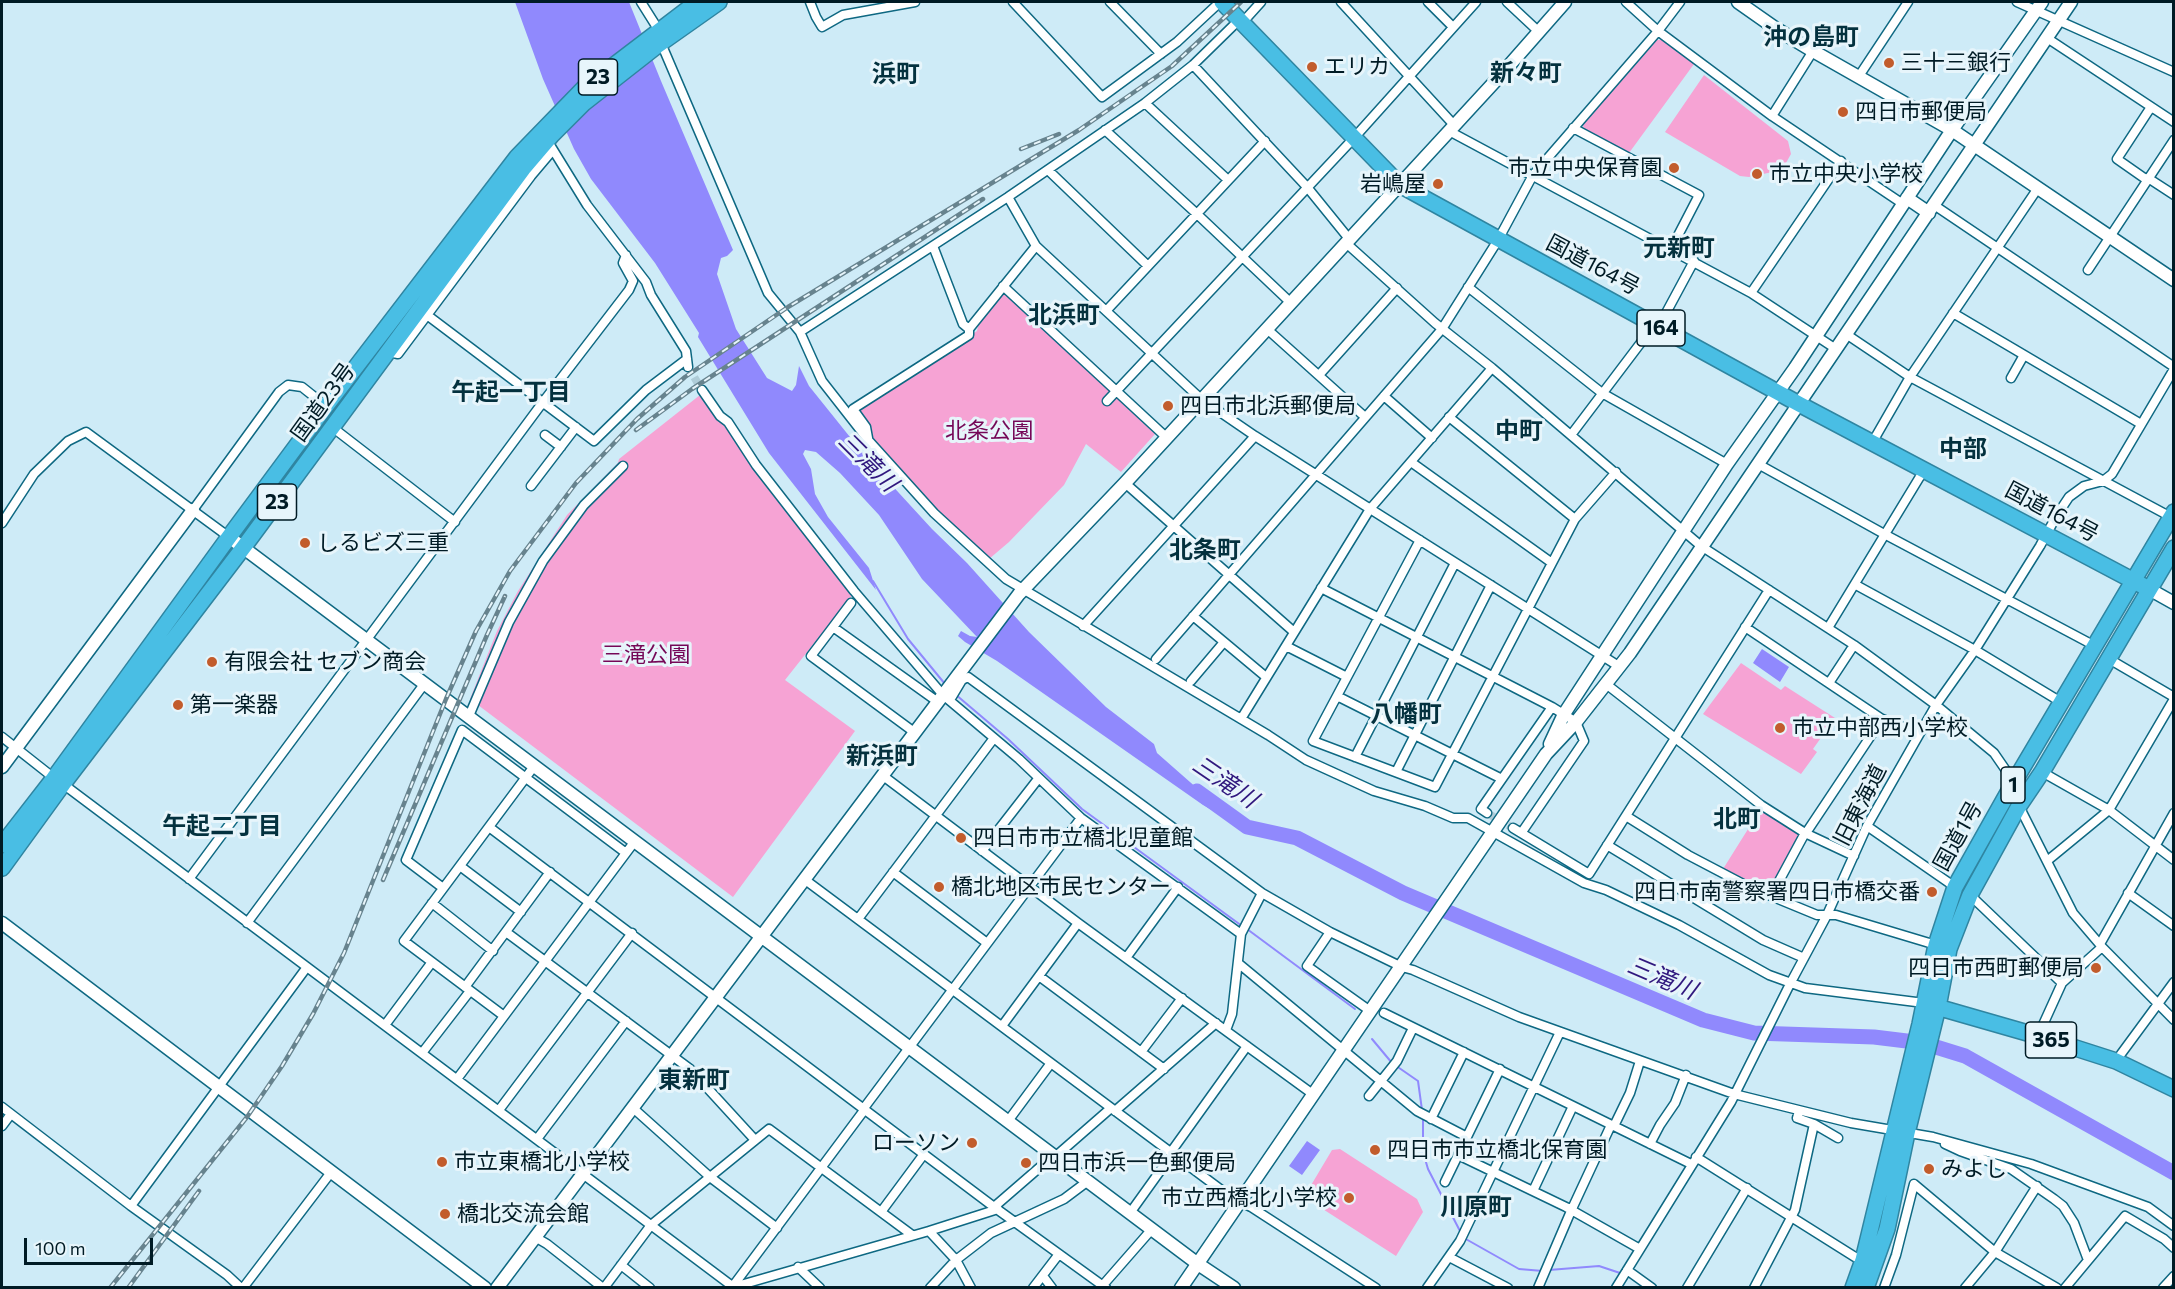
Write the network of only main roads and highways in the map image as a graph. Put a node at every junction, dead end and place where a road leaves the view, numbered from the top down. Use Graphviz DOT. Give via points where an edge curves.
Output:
graph roads {
  1 [pos="697,2"];
  2 [pos="719,2"];
  3 [pos="1221,2"];
  4 [pos="658,38"];
  5 [pos="550,138"];
  6 [pos="2172,515"];
  7 [pos="2174,548"];
  8 [pos="2134,580"];
  9 [pos="2150,589"];
  10 [pos="58,781"];
  11 [pos="2,846"];
  12 [pos="2,868"];
  13 [pos="1931,1005"];
  14 [pos="2174,1089"];
  15 [pos="1900,1132"];
  16 [pos="1875,1285"];
  17 [pos="1853,1287"];
  1 -- 4 [label="highway, 国道23号 / 23"];
  2 -- 4 [label="highway, 国道23号 / 23"];
  3 -- 8 [label="highway, 国道164号 / 164" via="1400,185 1778,393"];
  4 -- 5 [label="highway, 国道23号 / 23" via="583,89"];
  5 -- 10 [label="highway, 国道23号 / 23" via="523,169 243,548"];
  5 -- 10 [label="highway, 国道23号 / 23" via="517,157 326,406"];
  6 -- 8 [label="highway, 国道1号 / 1"];
  7 -- 9 [label="highway, 国道1号 / 1"];
  8 -- 9 [label="highway, 国道164号 / 164"];
  8 -- 13 [label="highway, 国道1号 / 1" via="1955,887 1936,945"];
  9 -- 13 [label="highway, 国道1号 / 1" via="1970,895"];
  10 -- 11 [label="highway, 国道23号 / 23"];
  10 -- 12 [label="highway, 国道23号 / 23"];
  13 -- 14 [label="highway, 365" via="2116,1061"];
  13 -- 15 [label="highway, 国道1号 / 1"];
  15 -- 16 [label="highway, 国道1号 / 1"];
  15 -- 17 [label="highway, 国道1号 / 1"];
}
